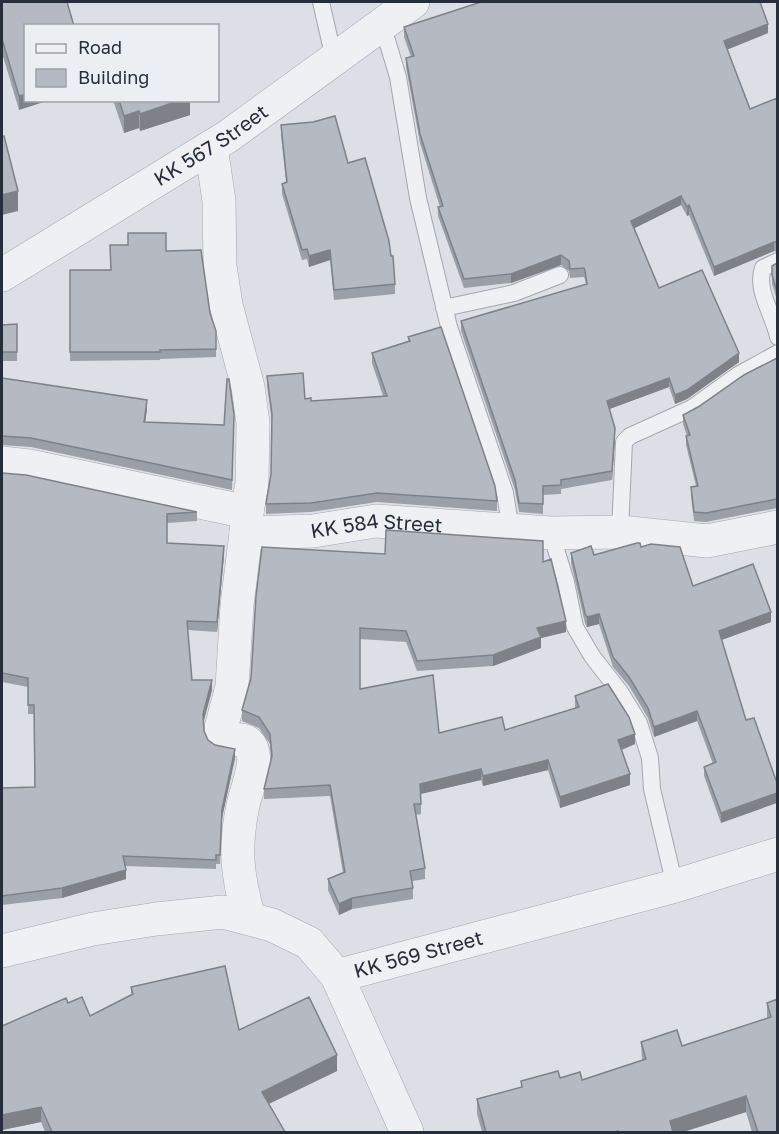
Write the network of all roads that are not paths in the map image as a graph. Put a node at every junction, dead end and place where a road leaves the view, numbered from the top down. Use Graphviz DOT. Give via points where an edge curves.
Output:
graph roads {
  1 [pos="321,2"];
  2 [pos="412,2"];
  3 [pos="382,24"];
  4 [pos="334,60"];
  5 [pos="211,147"];
  6 [pos="777,261"];
  7 [pos="2,275"];
  8 [pos="560,275"];
  9 [pos="444,308"];
  10 [pos="777,337"];
  11 [pos="777,353"];
  12 [pos="2,464"];
  13 [pos="247,522"];
  14 [pos="777,527"];
  15 [pos="511,530"];
  16 [pos="620,532"];
  17 [pos="550,533"];
  18 [pos="777,854"];
  19 [pos="675,886"];
  20 [pos="249,918"];
  21 [pos="2,951"];
  22 [pos="337,976"];
  23 [pos="407,1132"];
  1 -- 4 [label="lane"];
  2 -- 3 [label="street, KK 567 Street"];
  3 -- 4 [label="street, KK 567 Street"];
  3 -- 9 [label="lane" via="398,77 418,198"];
  4 -- 5 [label="street, KK 567 Street"];
  5 -- 7 [label="street, KK 567 Street"];
  5 -- 13 [label="street" via="219,201 220,266 253,423"];
  6 -- 10 [label="lane" via="764,268 760,278"];
  8 -- 9 [label="lane" via="514,293"];
  9 -- 15 [label="lane" via="505,494"];
  11 -- 16 [label="lane" via="692,408 624,442"];
  12 -- 13 [label="street, KK 584 Street" via="28,466"];
  13 -- 15 [label="street, KK 584 Street" via="313,531 376,521"];
  13 -- 20 [label="street" via="232,687 221,729 222,737 242,740 252,749 252,776 237,851 239,882"];
  14 -- 16 [label="street, KK 584 Street" via="707,541"];
  15 -- 17 [label="street, KK 584 Street"];
  16 -- 17 [label="street, KK 584 Street"];
  17 -- 19 [label="lane" via="576,627 639,723 650,758 652,789"];
  18 -- 19 [label="street, KK 569 Street"];
  19 -- 22 [label="street, KK 569 Street"];
  20 -- 21 [label="street, KK 569 Street" via="224,912 156,919 93,929"];
  20 -- 22 [label="street, KK 569 Street" via="272,924 309,943"];
  22 -- 23 [label="street"];
}
